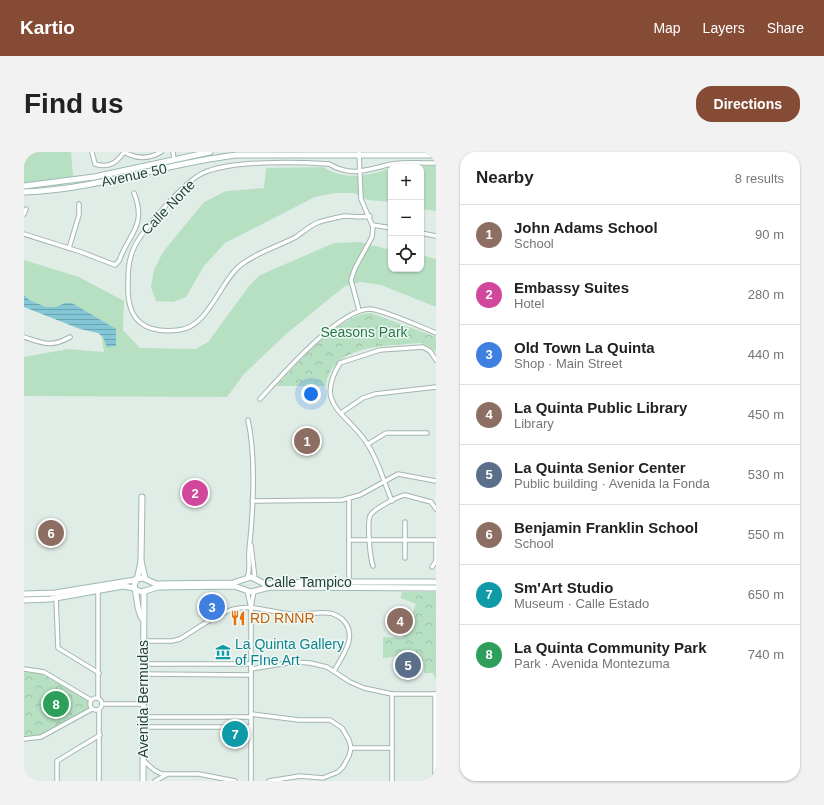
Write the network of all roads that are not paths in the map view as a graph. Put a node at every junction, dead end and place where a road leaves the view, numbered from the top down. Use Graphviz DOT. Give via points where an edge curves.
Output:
graph roads {
  1 [pos="92,152"];
  2 [pos="124,152"];
  3 [pos="161,152"];
  4 [pos="172,152"];
  5 [pos="210,152"];
  6 [pos="359,153"];
  7 [pos="436,155"];
  8 [pos="174,159"];
  9 [pos="436,163"];
  10 [pos="176,166"];
  11 [pos="360,171"];
  12 [pos="24,186"];
  13 [pos="24,192"];
  14 [pos="134,193"];
  15 [pos="79,204"];
  16 [pos="26,209"];
  17 [pos="24,214"];
  18 [pos="370,216"];
  19 [pos="373,224"];
  20 [pos="388,227"];
  21 [pos="24,234"];
  22 [pos="424,234"];
  23 [pos="436,236"];
  24 [pos="69,248"];
  25 [pos="359,310"];
  26 [pos="436,333"];
  27 [pos="24,337"];
  28 [pos="70,337"];
  29 [pos="436,360"];
  30 [pos="436,387"];
  31 [pos="260,399"];
  32 [pos="341,413"];
  33 [pos="248,420"];
  34 [pos="428,433"];
  35 [pos="368,444"];
  36 [pos="384,481"];
  37 [pos="436,481"];
  38 [pos="142,498"];
  39 [pos="349,498"];
  40 [pos="252,501"];
  41 [pos="392,501"];
  42 [pos="436,509"];
  43 [pos="405,522"];
  44 [pos="350,540"];
  45 [pos="370,540"];
  46 [pos="436,540"];
  47 [pos="405,541"];
  48 [pos="251,542"];
  49 [pos="405,558"];
  50 [pos="141,561"];
  51 [pos="373,566"];
  52 [pos="432,567"];
  53 [pos="145,579"];
  54 [pos="247,579"];
  55 [pos="255,579"];
  56 [pos="136,580"];
  57 [pos="349,582"];
  58 [pos="436,582"];
  59 [pos="436,588"];
  60 [pos="135,589"];
  61 [pos="311,589"];
  62 [pos="98,590"];
  63 [pos="145,590"];
  64 [pos="246,590"];
  65 [pos="255,590"];
  66 [pos="24,594"];
  67 [pos="56,598"];
  68 [pos="24,600"];
  69 [pos="251,608"];
  70 [pos="142,618"];
  71 [pos="143,641"];
  72 [pos="143,664"];
  73 [pos="251,664"];
  74 [pos="24,669"];
  75 [pos="251,669"];
  76 [pos="334,671"];
  77 [pos="99,673"];
  78 [pos="143,674"];
  79 [pos="251,674"];
  80 [pos="392,694"];
  81 [pos="436,694"];
  82 [pos="98,698"];
  83 [pos="91,700"];
  84 [pos="103,704"];
  85 [pos="143,704"];
  86 [pos="92,709"];
  87 [pos="99,710"];
  88 [pos="251,715"];
  89 [pos="143,717"];
  90 [pos="143,727"];
  91 [pos="251,727"];
  92 [pos="100,735"];
  93 [pos="24,739"];
  94 [pos="351,748"];
  95 [pos="392,748"];
  96 [pos="143,760"];
  97 [pos="168,774"];
  98 [pos="56,781"];
  99 [pos="99,781"];
  100 [pos="142,781"];
  101 [pos="154,781"];
  102 [pos="235,781"];
  103 [pos="251,781"];
  104 [pos="269,781"];
  105 [pos="392,781"];
  106 [pos="435,781"];
  1 -- 2 [label="street" via="94,164 103,167 113,165"];
  2 -- 3 [label="street" via="141,158 153,157"];
  4 -- 8 [label="street"];
  5 -- 8 [label="street, Avenue 50"];
  6 -- 7 [label="street, Avenue 50"];
  6 -- 10 [label="street, Avenue 50" via="237,155"];
  6 -- 11 [label="street"];
  8 -- 10 [label="street"];
  8 -- 12 [label="street, Avenue 50" via="80,180"];
  9 -- 11 [label="street, Calle Norte" via="405,163"];
  10 -- 13 [label="street, Avenue 50" via="88,185"];
  11 -- 18 [label="street" via="361,199"];
  11 -- 18 [label="street, Calle Norte" via="340,171 329,164 245,164 225,166 202,173 184,187 141,235 128,266 128,306 136,319 147,327 157,330 180,330 190,327 200,319 242,263 296,237 318,223 345,216"];
  14 -- 24 [label="street" via="139,210 138,224 120,261 115,265"];
  15 -- 24 [label="street" via="78,220"];
  16 -- 17 [label="street"];
  18 -- 19 [label="street"];
  19 -- 20 [label="street"];
  19 -- 25 [label="street" via="372,236 355,268 352,280"];
  21 -- 24 [label="street"];
  22 -- 23 [label="street"];
  25 -- 26 [label="street" via="376,310"];
  25 -- 31 [label="street" via="342,320 309,348"];
  27 -- 28 [label="street" via="51,345"];
  29 -- 32 [label="street" via="430,351 423,347 380,350 340,363 330,386 331,399"];
  30 -- 32 [label="street" via="375,394 362,398"];
  32 -- 35 [label="street"];
  33 -- 40 [label="street" via="252,440"];
  34 -- 35 [label="street" via="386,433"];
  35 -- 36 [label="street"];
  36 -- 37 [label="street" via="402,474"];
  36 -- 39 [label="street"];
  36 -- 41 [label="street"];
  38 -- 50 [label="street, Avenida Bermudas"];
  39 -- 40 [label="street"];
  39 -- 44 [label="street"];
  40 -- 48 [label="street"];
  41 -- 42 [label="street" via="407,495 431,502"];
  41 -- 45 [label="street" via="375,510 370,516"];
  43 -- 47 [label="street"];
  44 -- 45 [label="street"];
  44 -- 57 [label="street"];
  45 -- 47 [label="street"];
  45 -- 51 [label="street" via="370,558"];
  46 -- 47 [label="street"];
  46 -- 52 [label="street" via="436,561"];
  47 -- 49 [label="street"];
  48 -- 54 [label="street" via="250,570"];
  48 -- 55 [label="street"];
  50 -- 53 [label="street, Avenida Bermudas"];
  50 -- 56 [label="street, Avenida Bermudas"];
  53 -- 54 [label="street, Calle Tampico" via="156,584 233,583"];
  53 -- 56 [label="street, Calle Tampico"];
  53 -- 63 [label="street, Avenida Bermudas" via="148,584"];
  54 -- 55 [label="street, Calle Tampico"];
  54 -- 64 [label="street" via="243,584"];
  55 -- 57 [label="street, Calle Tampico" via="265,584"];
  55 -- 65 [label="street" via="258,585"];
  56 -- 60 [label="street, Avenida Bermudas"];
  56 -- 66 [label="street, Calle Tampico"];
  57 -- 58 [label="street, Calle Tampico"];
  57 -- 61 [label="street" via="347,585"];
  59 -- 61 [label="street, Calle Tampico"];
  60 -- 62 [label="street, Calle Tampico" via="123,586"];
  60 -- 63 [label="street, Calle Tampico"];
  60 -- 70 [label="street, Avenida Bermudas"];
  61 -- 65 [label="street, Calle Tampico" via="270,587"];
  62 -- 67 [label="street, Calle Tampico"];
  62 -- 77 [label="street"];
  63 -- 64 [label="street, Calle Tampico" via="158,587 234,586"];
  63 -- 70 [label="street, Avenida Bermudas"];
  64 -- 65 [label="street, Calle Tampico"];
  64 -- 69 [label="street"];
  65 -- 69 [label="street"];
  67 -- 68 [label="street, Calle Tampico"];
  67 -- 77 [label="street" via="58,648"];
  69 -- 71 [label="street" via="229,611 176,641"];
  69 -- 73 [label="street"];
  69 -- 76 [label="street" via="302,615 329,612 338,616 347,624 350,637"];
  70 -- 71 [label="street, Avenida Bermudas"];
  71 -- 72 [label="street, Avenida Bermudas"];
  72 -- 73 [label="street"];
  72 -- 78 [label="street, Avenida Bermudas"];
  73 -- 75 [label="street"];
  74 -- 83 [label="street" via="44,672"];
  75 -- 76 [label="street" via="303,662"];
  75 -- 79 [label="street"];
  76 -- 80 [label="street" via="357,686"];
  77 -- 82 [label="street"];
  78 -- 79 [label="street"];
  78 -- 85 [label="street, Avenida Bermudas"];
  79 -- 88 [label="street"];
  80 -- 81 [label="street"];
  80 -- 95 [label="street"];
  81 -- 106 [label="street"];
  82 -- 83 [label="street"];
  82 -- 84 [label="street"];
  83 -- 86 [label="street"];
  84 -- 85 [label="street"];
  84 -- 87 [label="street"];
  85 -- 89 [label="street, Avenida Bermudas"];
  86 -- 87 [label="street"];
  86 -- 93 [label="street" via="41,737"];
  87 -- 92 [label="street"];
  88 -- 89 [label="street"];
  88 -- 91 [label="street"];
  88 -- 94 [label="street" via="330,720 346,733"];
  89 -- 90 [label="street, Avenida Bermudas"];
  90 -- 91 [label="street"];
  90 -- 96 [label="street, Avenida Bermudas"];
  91 -- 103 [label="street"];
  92 -- 98 [label="street" via="57,762"];
  92 -- 99 [label="street"];
  94 -- 95 [label="street"];
  94 -- 104 [label="street" via="347,762 330,776 300,776"];
  95 -- 105 [label="street"];
  96 -- 97 [label="street" via="157,772"];
  96 -- 100 [label="street, Avenida Bermudas"];
  97 -- 101 [label="street"];
  97 -- 102 [label="street" via="199,774"];
}
